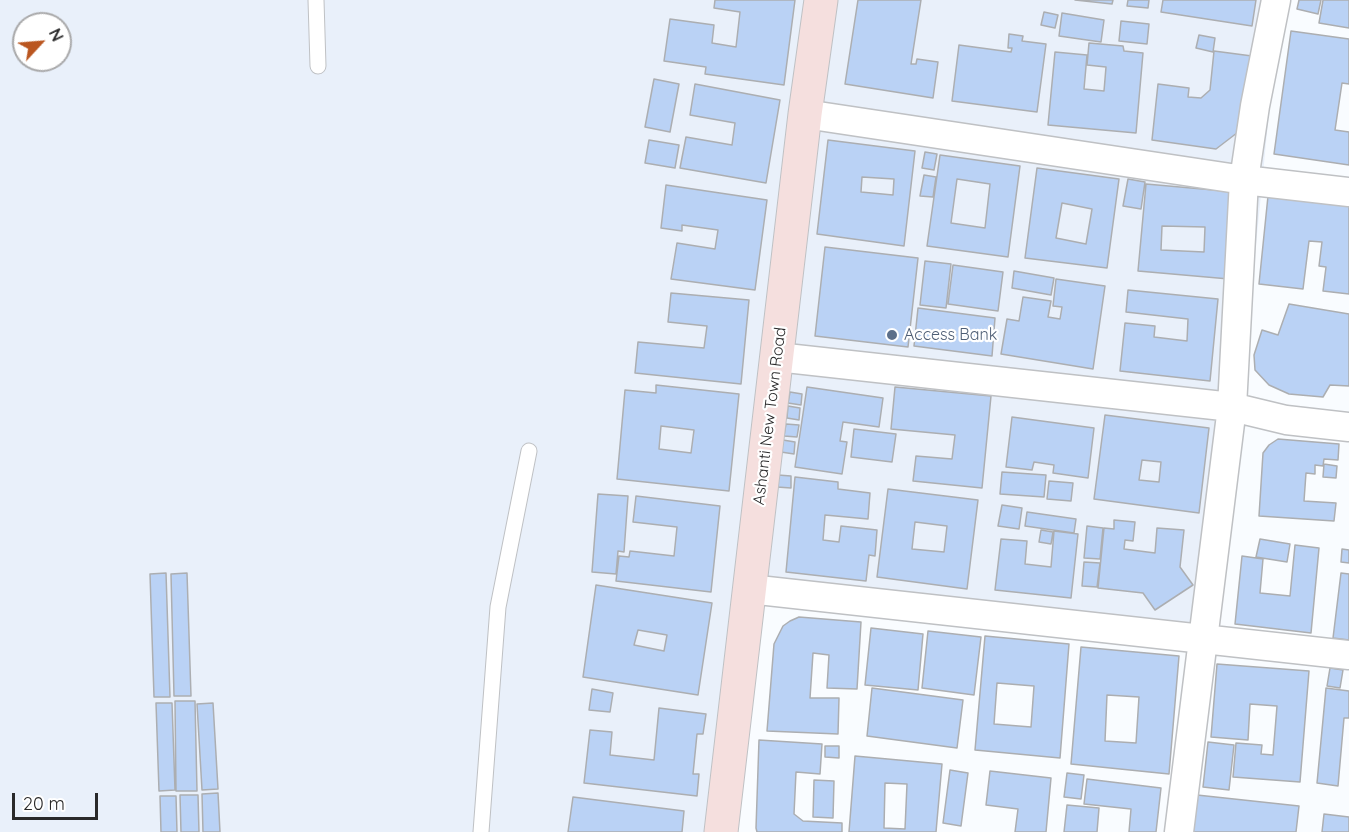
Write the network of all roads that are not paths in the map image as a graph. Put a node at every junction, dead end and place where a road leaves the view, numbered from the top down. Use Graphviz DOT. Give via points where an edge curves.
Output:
graph roads {
  1 [pos="316,0"];
  2 [pos="821,0"];
  3 [pos="1276,0"];
  4 [pos="318,66"];
  5 [pos="805,114"];
  6 [pos="1244,180"];
  7 [pos="1349,192"];
  8 [pos="777,357"];
  9 [pos="1232,408"];
  10 [pos="1349,427"];
  11 [pos="529,451"];
  12 [pos="749,589"];
  13 [pos="1203,638"];
  14 [pos="1349,655"];
  15 [pos="481,832"];
  16 [pos="721,832"];
  17 [pos="1179,832"];
  1 -- 4 [label="lane"];
  2 -- 5 [label="street, Ashanti New Town Road"];
  3 -- 6 [label="street"];
  5 -- 6 [label="street"];
  5 -- 8 [label="street, Ashanti New Town Road"];
  6 -- 7 [label="street"];
  6 -- 9 [label="street"];
  8 -- 9 [label="street"];
  8 -- 12 [label="street, Ashanti New Town Road"];
  9 -- 10 [label="street" via="1286,420"];
  9 -- 13 [label="street"];
  11 -- 15 [label="lane" via="498,607"];
  12 -- 13 [label="street"];
  12 -- 16 [label="street, Ashanti New Town Road"];
  13 -- 14 [label="street"];
  13 -- 17 [label="street"];
}
